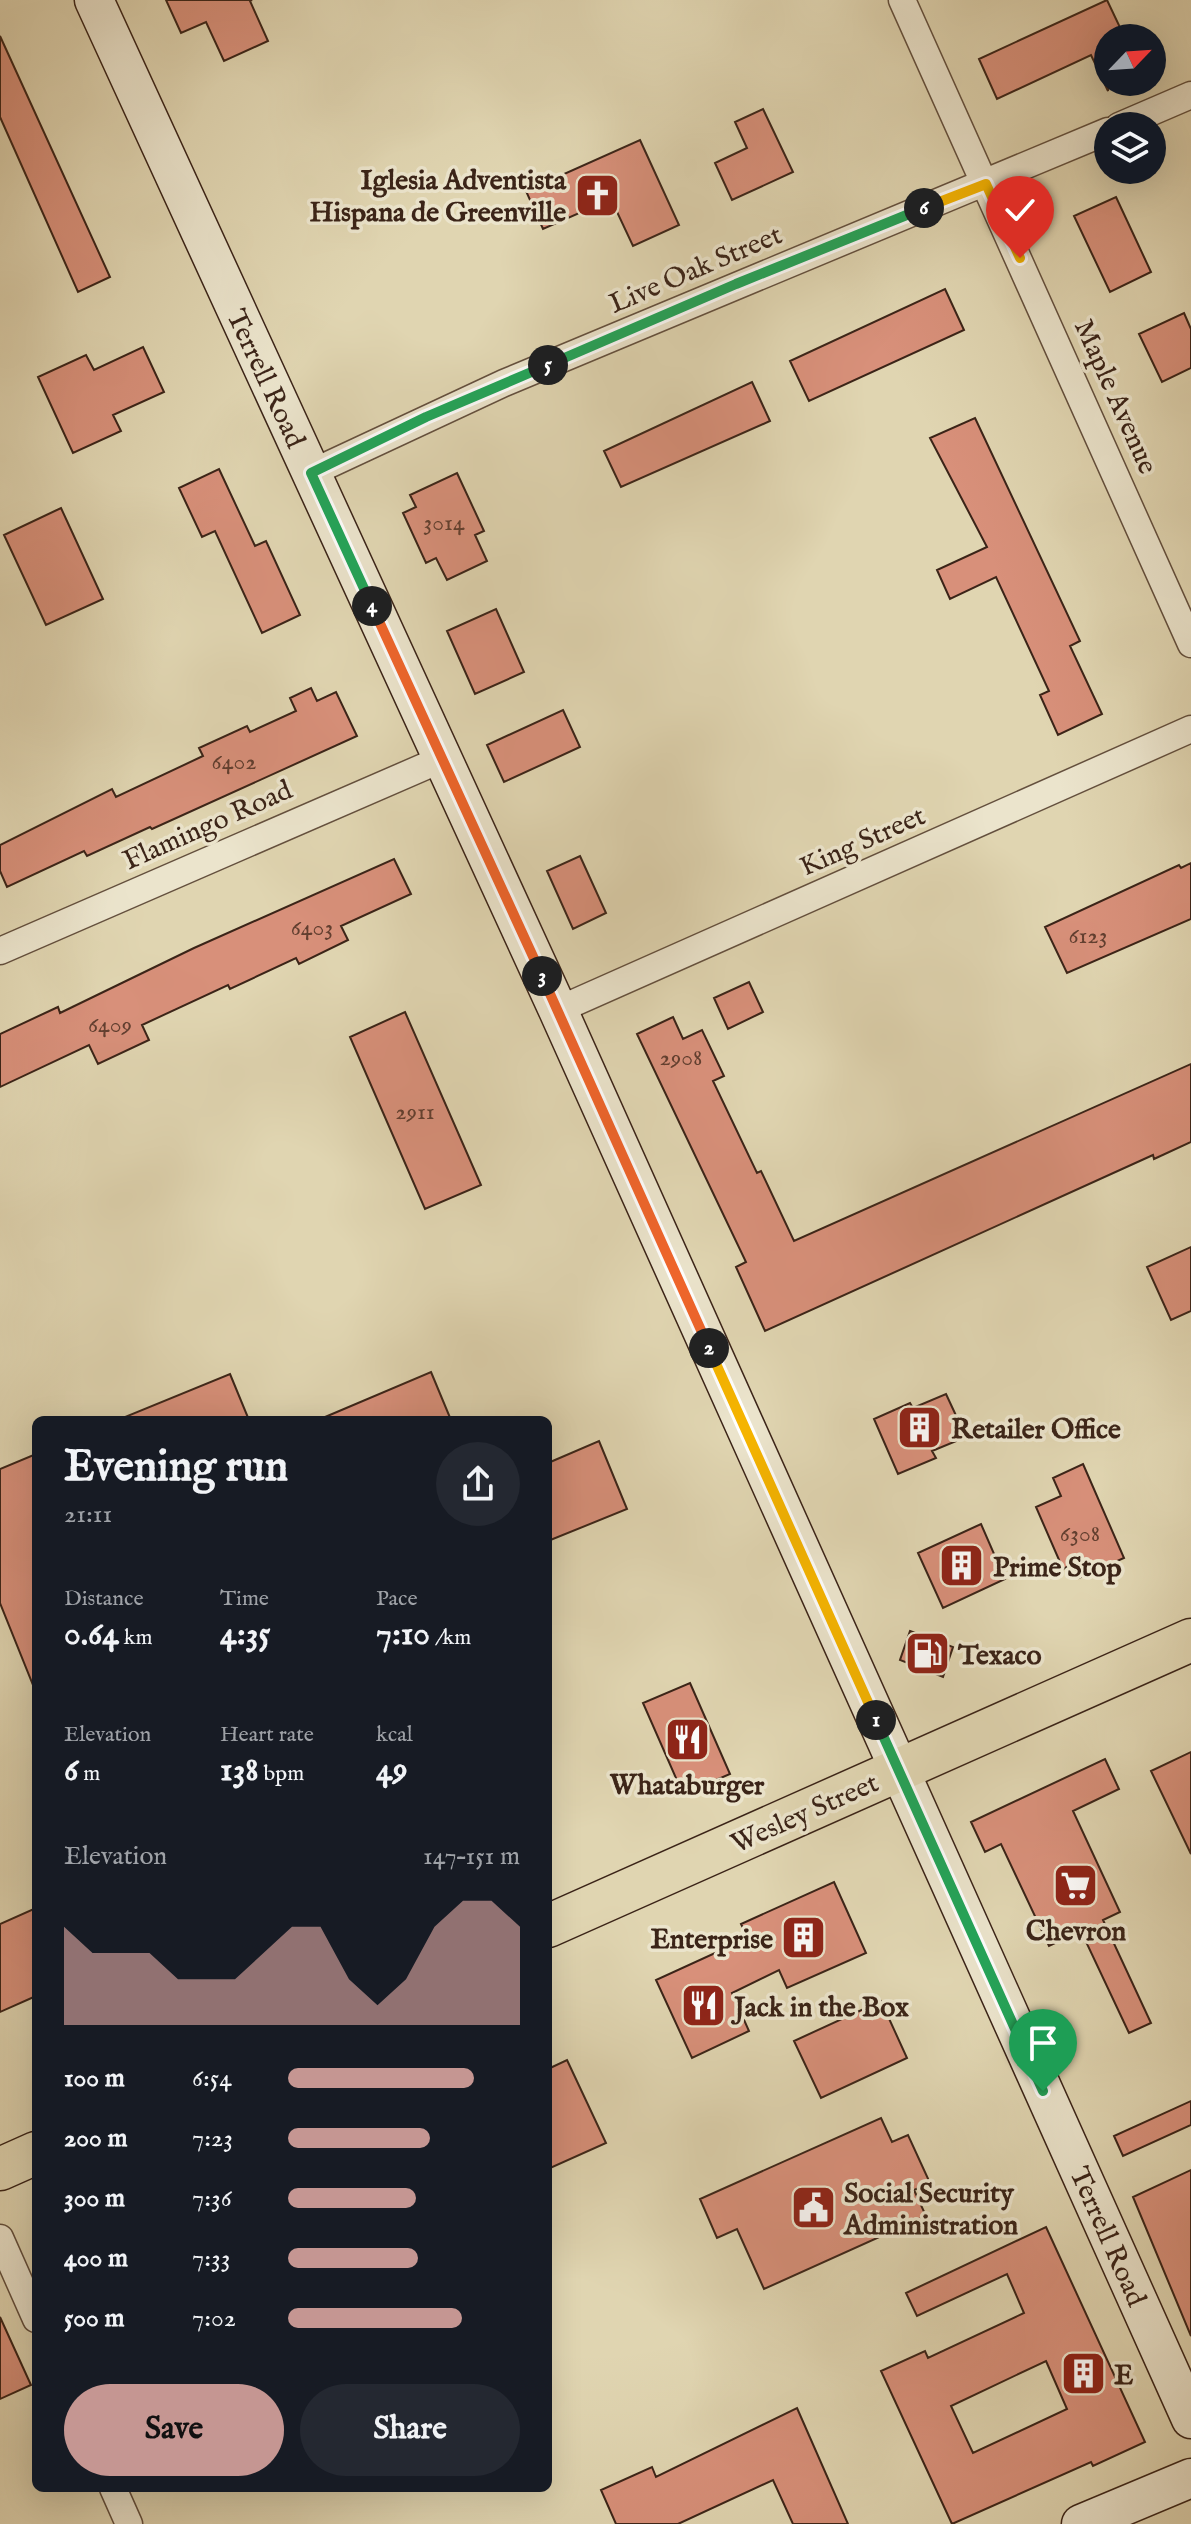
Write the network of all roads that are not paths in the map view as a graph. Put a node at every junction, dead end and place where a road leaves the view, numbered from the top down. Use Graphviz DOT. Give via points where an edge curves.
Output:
graph roads {
  1 [pos="94,0"];
  2 [pos="902,0"];
  3 [pos="1191,95"];
  4 [pos="1152,112"];
  5 [pos="1094,137"];
  6 [pos="986,184"];
  7 [pos="311,473"];
  8 [pos="1191,644"];
  9 [pos="1191,729"];
  10 [pos="442,759"];
  11 [pos="0,951"];
  12 [pos="558,1010"];
  13 [pos="1191,1640"];
  14 [pos="898,1770"];
  15 [pos="552,1924"];
  16 [pos="32,2155"];
  17 [pos="0,2169"];
  18 [pos="0,2238"];
  19 [pos="32,2310"];
  20 [pos="1191,2419"];
  21 [pos="1191,2478"];
  22 [pos="115,2492"];
  23 [pos="129,2524"];
  24 [pos="1081,2524"];
  1 -- 7 [label="street, Terrell Road"];
  2 -- 6 [label="street, Maple Avenue"];
  3 -- 4 [label="street"];
  5 -- 6 [label="street, Live Oak Street"];
  6 -- 7 [label="street, Live Oak Street" via="504,383"];
  6 -- 8 [label="street, Maple Avenue"];
  7 -- 10 [label="street, Terrell Road"];
  9 -- 12 [label="street, King Street"];
  10 -- 11 [label="street, Flamingo Road"];
  10 -- 12 [label="street, Terrell Road"];
  12 -- 14 [label="street, Terrell Road"];
  13 -- 14 [label="main road, Wesley Street"];
  14 -- 15 [label="main road, Wesley Street"];
  14 -- 20 [label="street, Terrell Road"];
  16 -- 17 [label="main road"];
  18 -- 19 [label="street"];
  21 -- 24 [label="street"];
  22 -- 23 [label="street"];
}
